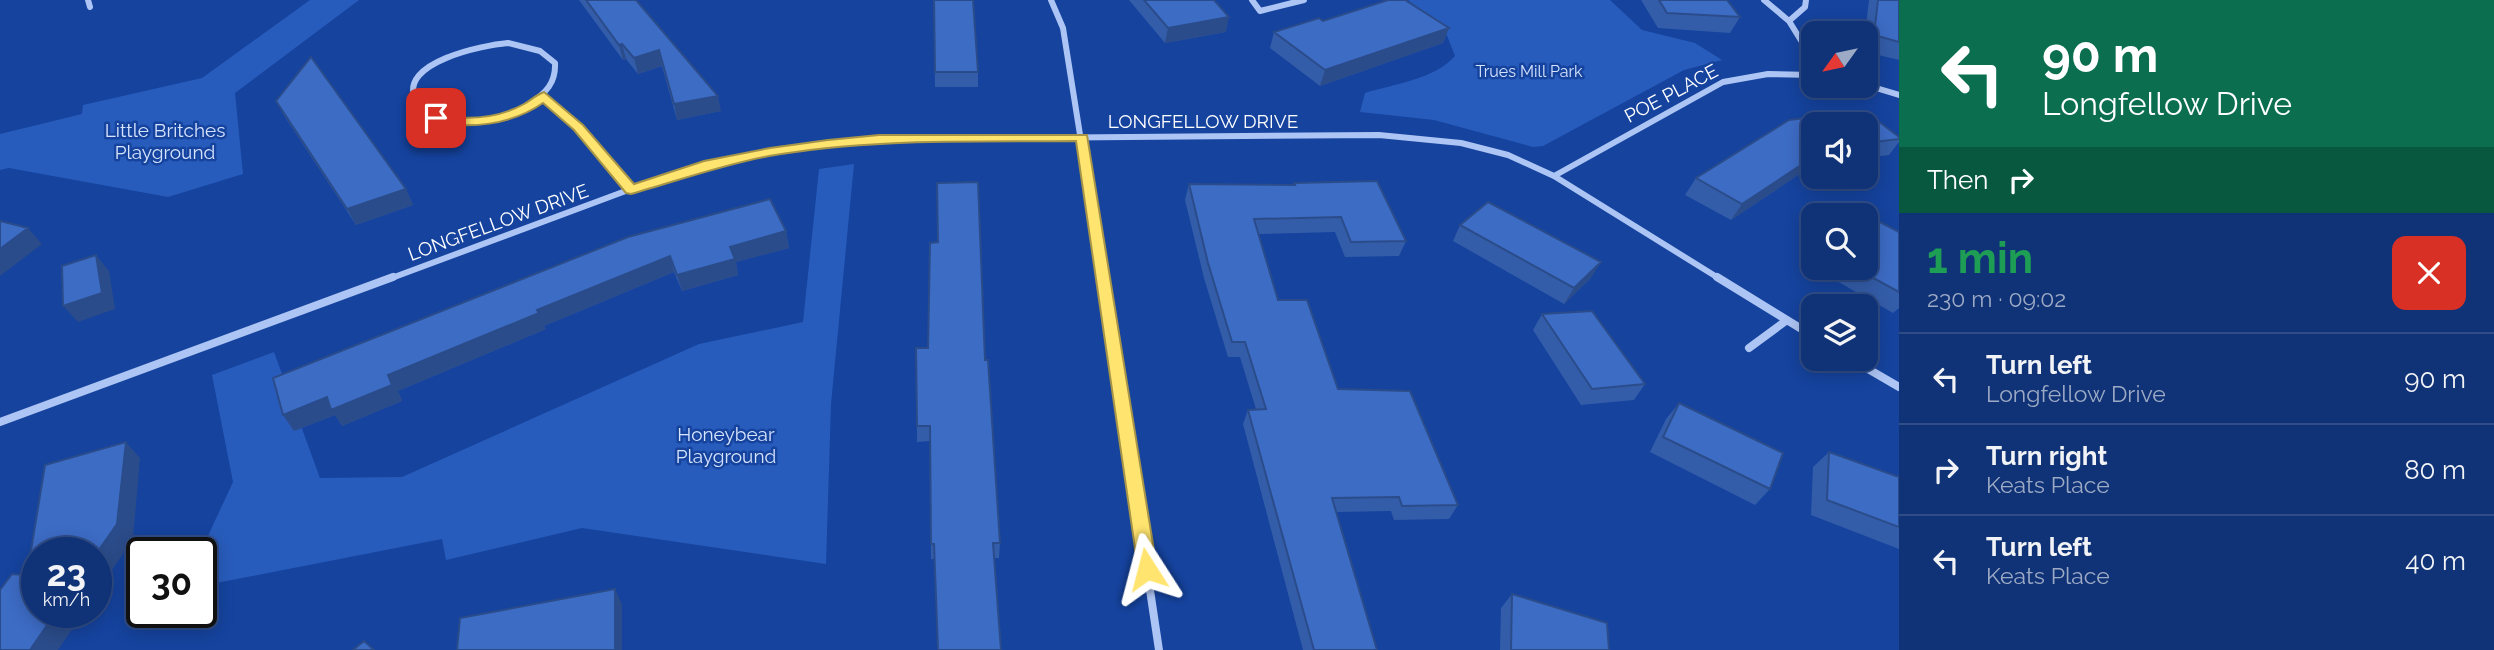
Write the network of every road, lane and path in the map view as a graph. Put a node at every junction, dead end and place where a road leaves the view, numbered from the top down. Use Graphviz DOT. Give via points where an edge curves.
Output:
graph roads {
  1 [pos="89,0"];
  2 [pos="1051,0"];
  3 [pos="1252,0"];
  4 [pos="1304,0"];
  5 [pos="1764,0"];
  6 [pos="1806,0"];
  7 [pos="90,7"];
  8 [pos="1788,21"];
  9 [pos="1801,41"];
  10 [pos="1801,74"];
  11 [pos="1878,89"];
  12 [pos="1899,95"];
  13 [pos="544,96"];
  14 [pos="1082,137"];
  15 [pos="1554,176"];
  16 [pos="631,189"];
  17 [pos="1787,320"];
  18 [pos="1801,329"];
  19 [pos="1749,348"];
  20 [pos="1872,371"];
  21 [pos="1899,387"];
  22 [pos="0,422"];
  23 [pos="1160,650"];
  1 -- 7 [label="street"];
  2 -- 14 [label="street" via="1063,28"];
  3 -- 4 [label="street" via="1260,11"];
  5 -- 8 [label="street"];
  6 -- 8 [label="street" via="1805,7"];
  8 -- 9 [label="street"];
  10 -- 15 [label="street, POE PLACE" via="1749,74 1723,82"];
  11 -- 12 [label="street"];
  13 -- 13 [label="street" via="506,116 457,123 420,110 413,98 415,84 443,59 464,50 508,43 543,51 553,60 557,71 554,84"];
  13 -- 16 [label="street" via="578,127"];
  14 -- 15 [label="street, LONGFELLOW DRIVE" via="1415,137 1508,155"];
  14 -- 16 [label="street, LONGFELLOW DRIVE" via="879,139 828,144 704,166"];
  14 -- 23 [label="street"];
  15 -- 17 [label="street, LONGFELLOW DRIVE"];
  16 -- 22 [label="street, LONGFELLOW DRIVE"];
  17 -- 18 [label="street, LONGFELLOW DRIVE"];
  17 -- 19 [label="street"];
  20 -- 21 [label="street"];
}
